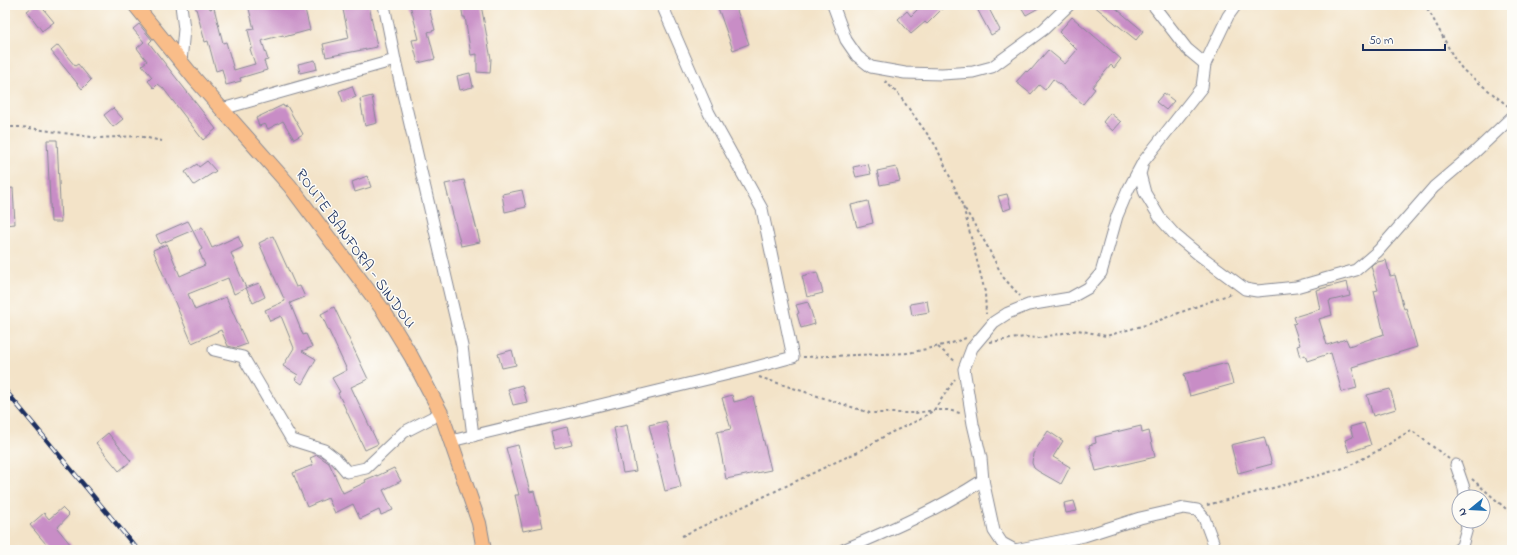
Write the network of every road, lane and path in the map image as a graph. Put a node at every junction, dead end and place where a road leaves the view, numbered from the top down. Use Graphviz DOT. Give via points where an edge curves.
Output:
graph roads {
  1 [pos="135,5"];
  2 [pos="181,5"];
  3 [pos="384,5"];
  4 [pos="662,5"];
  5 [pos="833,5"];
  6 [pos="1069,5"];
  7 [pos="1153,5"];
  8 [pos="1236,5"];
  9 [pos="1423,5"];
  10 [pos="395,60"];
  11 [pos="181,62"];
  12 [pos="1205,64"];
  13 [pos="871,67"];
  14 [pos="222,109"];
  15 [pos="1512,110"];
  16 [pos="1512,116"];
  17 [pos="5,127"];
  18 [pos="162,141"];
  19 [pos="1143,162"];
  20 [pos="963,206"];
  21 [pos="1245,289"];
  22 [pos="1028,305"];
  23 [pos="986,331"];
  24 [pos="938,346"];
  25 [pos="972,348"];
  26 [pos="214,350"];
  27 [pos="793,357"];
  28 [pos="964,369"];
  29 [pos="741,371"];
  30 [pos="934,410"];
  31 [pos="441,413"];
  32 [pos="973,424"];
  33 [pos="1411,430"];
  34 [pos="474,436"];
  35 [pos="451,441"];
  36 [pos="1456,464"];
  37 [pos="983,480"];
  38 [pos="1464,489"];
  39 [pos="1204,505"];
  40 [pos="1467,529"];
  41 [pos="682,536"];
  42 [pos="484,550"];
  43 [pos="843,550"];
  44 [pos="1015,550"];
  45 [pos="1216,550"];
  46 [pos="1457,550"];
  1 -- 11 [label="main road, ROUTE BANFORA - SINDOU"];
  2 -- 11 [label="street" via="184,29"];
  3 -- 10 [label="street"];
  4 -- 27 [label="street" via="709,113 762,209"];
  5 -- 13 [label="street" via="846,40 857,56"];
  6 -- 13 [label="street" via="1044,29 992,67 973,72 942,74 905,73"];
  7 -- 12 [label="street" via="1187,49"];
  8 -- 12 [label="street"];
  9 -- 15 [label="path" via="1463,70"];
  10 -- 14 [label="street"];
  10 -- 34 [label="street" via="462,346"];
  11 -- 14 [label="main road, ROUTE BANFORA - SINDOU"];
  12 -- 19 [label="street" via="1202,87"];
  13 -- 20 [label="path" via="899,95 936,146"];
  14 -- 31 [label="main road, ROUTE BANFORA - SINDOU" via="290,186 383,310"];
  16 -- 21 [label="street" via="1434,187 1378,251 1356,270 1296,287 1257,291"];
  17 -- 18 [label="path" via="98,138 138,136"];
  19 -- 21 [label="street" via="1140,174 1145,193 1160,218 1174,235"];
  19 -- 22 [label="street" via="1117,216 1101,273 1088,288 1070,298"];
  20 -- 22 [label="path" via="1003,277"];
  20 -- 23 [label="path" via="985,292"];
  21 -- 25 [label="path" via="1116,334 1106,336 1078,330 1039,338 1025,337 982,343"];
  22 -- 23 [label="street" via="1008,312"];
  23 -- 24 [label="path"];
  23 -- 25 [label="street"];
  24 -- 27 [label="path" via="909,353"];
  24 -- 28 [label="path"];
  25 -- 28 [label="street"];
  26 -- 31 [label="street" via="243,356 292,440 324,450 347,472 366,468 404,432"];
  27 -- 29 [label="street"];
  28 -- 30 [label="path" via="952,382"];
  28 -- 32 [label="street"];
  29 -- 30 [label="path" via="870,413 916,413"];
  29 -- 34 [label="street"];
  30 -- 32 [label="path" via="959,413"];
  30 -- 41 [label="path" via="858,452"];
  31 -- 35 [label="main road, ROUTE BANFORA - SINDOU"];
  32 -- 37 [label="street"];
  33 -- 39 [label="path" via="1347,467"];
  34 -- 35 [label="street"];
  35 -- 42 [label="main road, ROUTE BANFORA - SINDOU" via="479,522"];
  36 -- 38 [label="street"];
  37 -- 43 [label="street" via="935,509"];
  37 -- 44 [label="street" via="994,531 1002,543"];
  40 -- 46 [label="street" via="1462,546"];
  44 -- 45 [label="street" via="1084,536 1140,518 1184,508 1197,510 1204,518"];
}
